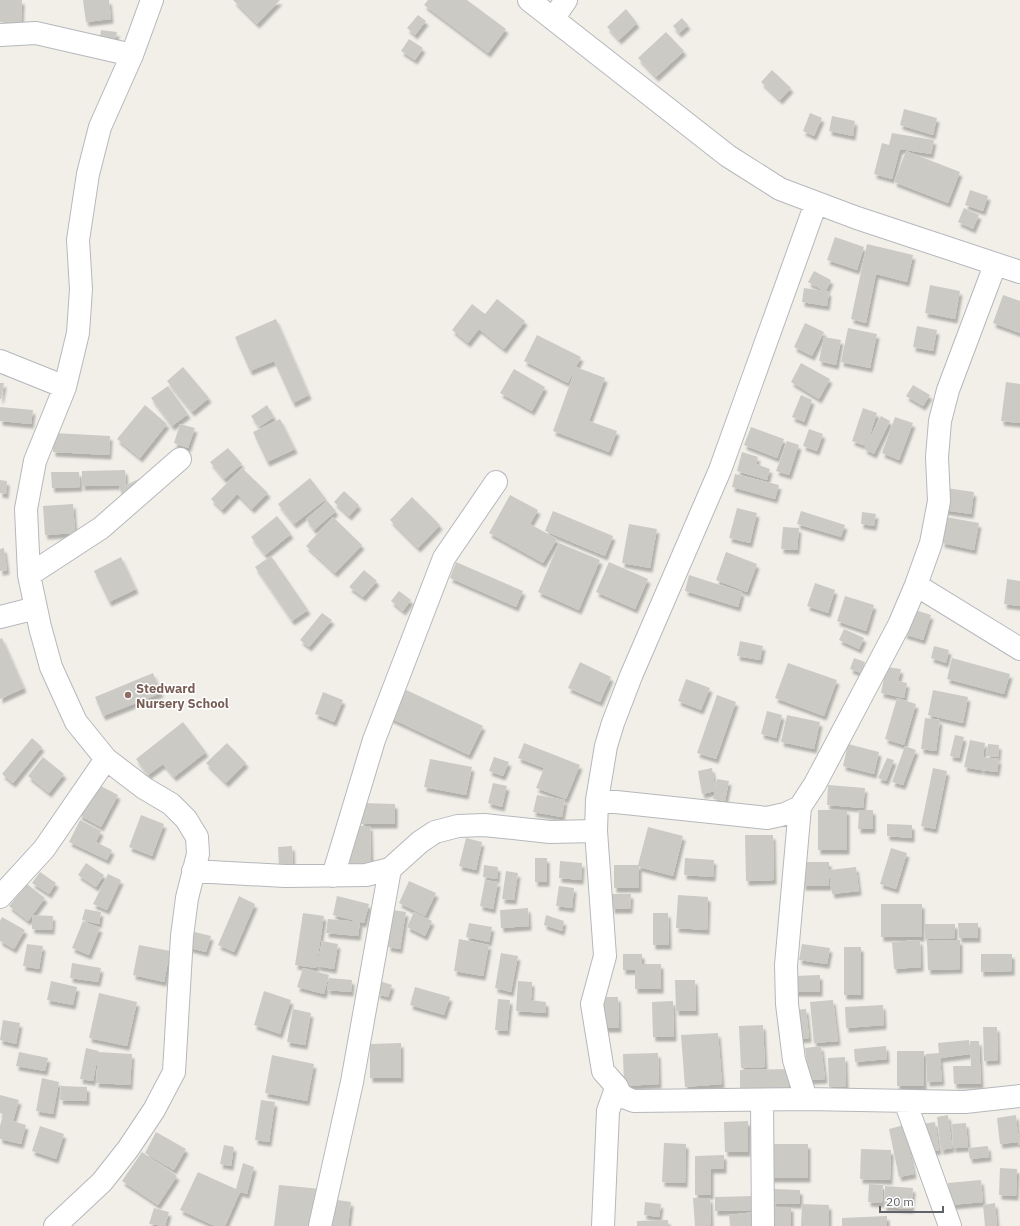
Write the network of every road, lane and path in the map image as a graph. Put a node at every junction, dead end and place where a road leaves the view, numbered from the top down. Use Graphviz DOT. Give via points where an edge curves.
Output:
graph roads {
  1 [pos="152,0"];
  2 [pos="529,0"];
  3 [pos="566,0"];
  4 [pos="553,19"];
  5 [pos="0,35"];
  6 [pos="132,55"];
  7 [pos="816,203"];
  8 [pos="995,265"];
  9 [pos="1020,272"];
  10 [pos="0,361"];
  11 [pos="65,387"];
  12 [pos="180,459"];
  13 [pos="496,482"];
  14 [pos="29,575"];
  15 [pos="916,585"];
  16 [pos="36,608"];
  17 [pos="0,617"];
  18 [pos="1020,649"];
  19 [pos="106,759"];
  20 [pos="598,800"];
  21 [pos="800,807"];
  22 [pos="596,831"];
  23 [pos="390,869"];
  24 [pos="192,871"];
  25 [pos="333,876"];
  26 [pos="0,897"];
  27 [pos="620,1094"];
  28 [pos="1020,1096"];
  29 [pos="762,1100"];
  30 [pos="806,1100"];
  31 [pos="905,1101"];
  32 [pos="55,1226"];
  33 [pos="320,1226"];
  34 [pos="603,1226"];
  35 [pos="763,1226"];
  36 [pos="950,1226"];
  1 -- 6 [label="street"];
  2 -- 4 [label="street"];
  3 -- 4 [label="street"];
  4 -- 7 [label="street" via="728,156 780,189"];
  5 -- 6 [label="street" via="36,33"];
  6 -- 11 [label="street" via="100,127 88,174 78,240 81,289 78,333"];
  7 -- 8 [label="street"];
  7 -- 20 [label="street" via="720,470 613,723 606,746"];
  8 -- 9 [label="street"];
  8 -- 15 [label="street" via="948,390 940,420 937,457 939,502 931,543"];
  10 -- 11 [label="street"];
  11 -- 14 [label="street" via="35,461 26,509"];
  12 -- 14 [label="street" via="101,528"];
  13 -- 25 [label="street" via="444,558 374,740"];
  14 -- 16 [label="street"];
  15 -- 18 [label="street"];
  15 -- 21 [label="street" via="878,666"];
  16 -- 17 [label="street"];
  16 -- 19 [label="street" via="51,667 76,722"];
  19 -- 24 [label="street" via="144,788 171,804 186,819 197,837 198,854"];
  19 -- 26 [label="street" via="44,849"];
  20 -- 21 [label="street" via="767,818"];
  20 -- 22 [label="street"];
  21 -- 30 [label="street" via="786,965 787,1004 794,1060"];
  22 -- 23 [label="street" via="550,832 484,825 458,826 430,835"];
  22 -- 27 [label="street" via="605,956 592,1004 603,1070"];
  23 -- 25 [label="street" via="366,875"];
  23 -- 33 [label="street" via="352,1082"];
  24 -- 25 [label="street"];
  24 -- 32 [label="street" via="182,936 174,1072 154,1110 128,1149 102,1182"];
  27 -- 29 [label="street" via="634,1101"];
  27 -- 34 [label="street" via="614,1094 608,1111"];
  28 -- 31 [label="street" via="965,1102"];
  29 -- 30 [label="street"];
  29 -- 35 [label="street"];
  30 -- 31 [label="street"];
  31 -- 36 [label="street"];
}
